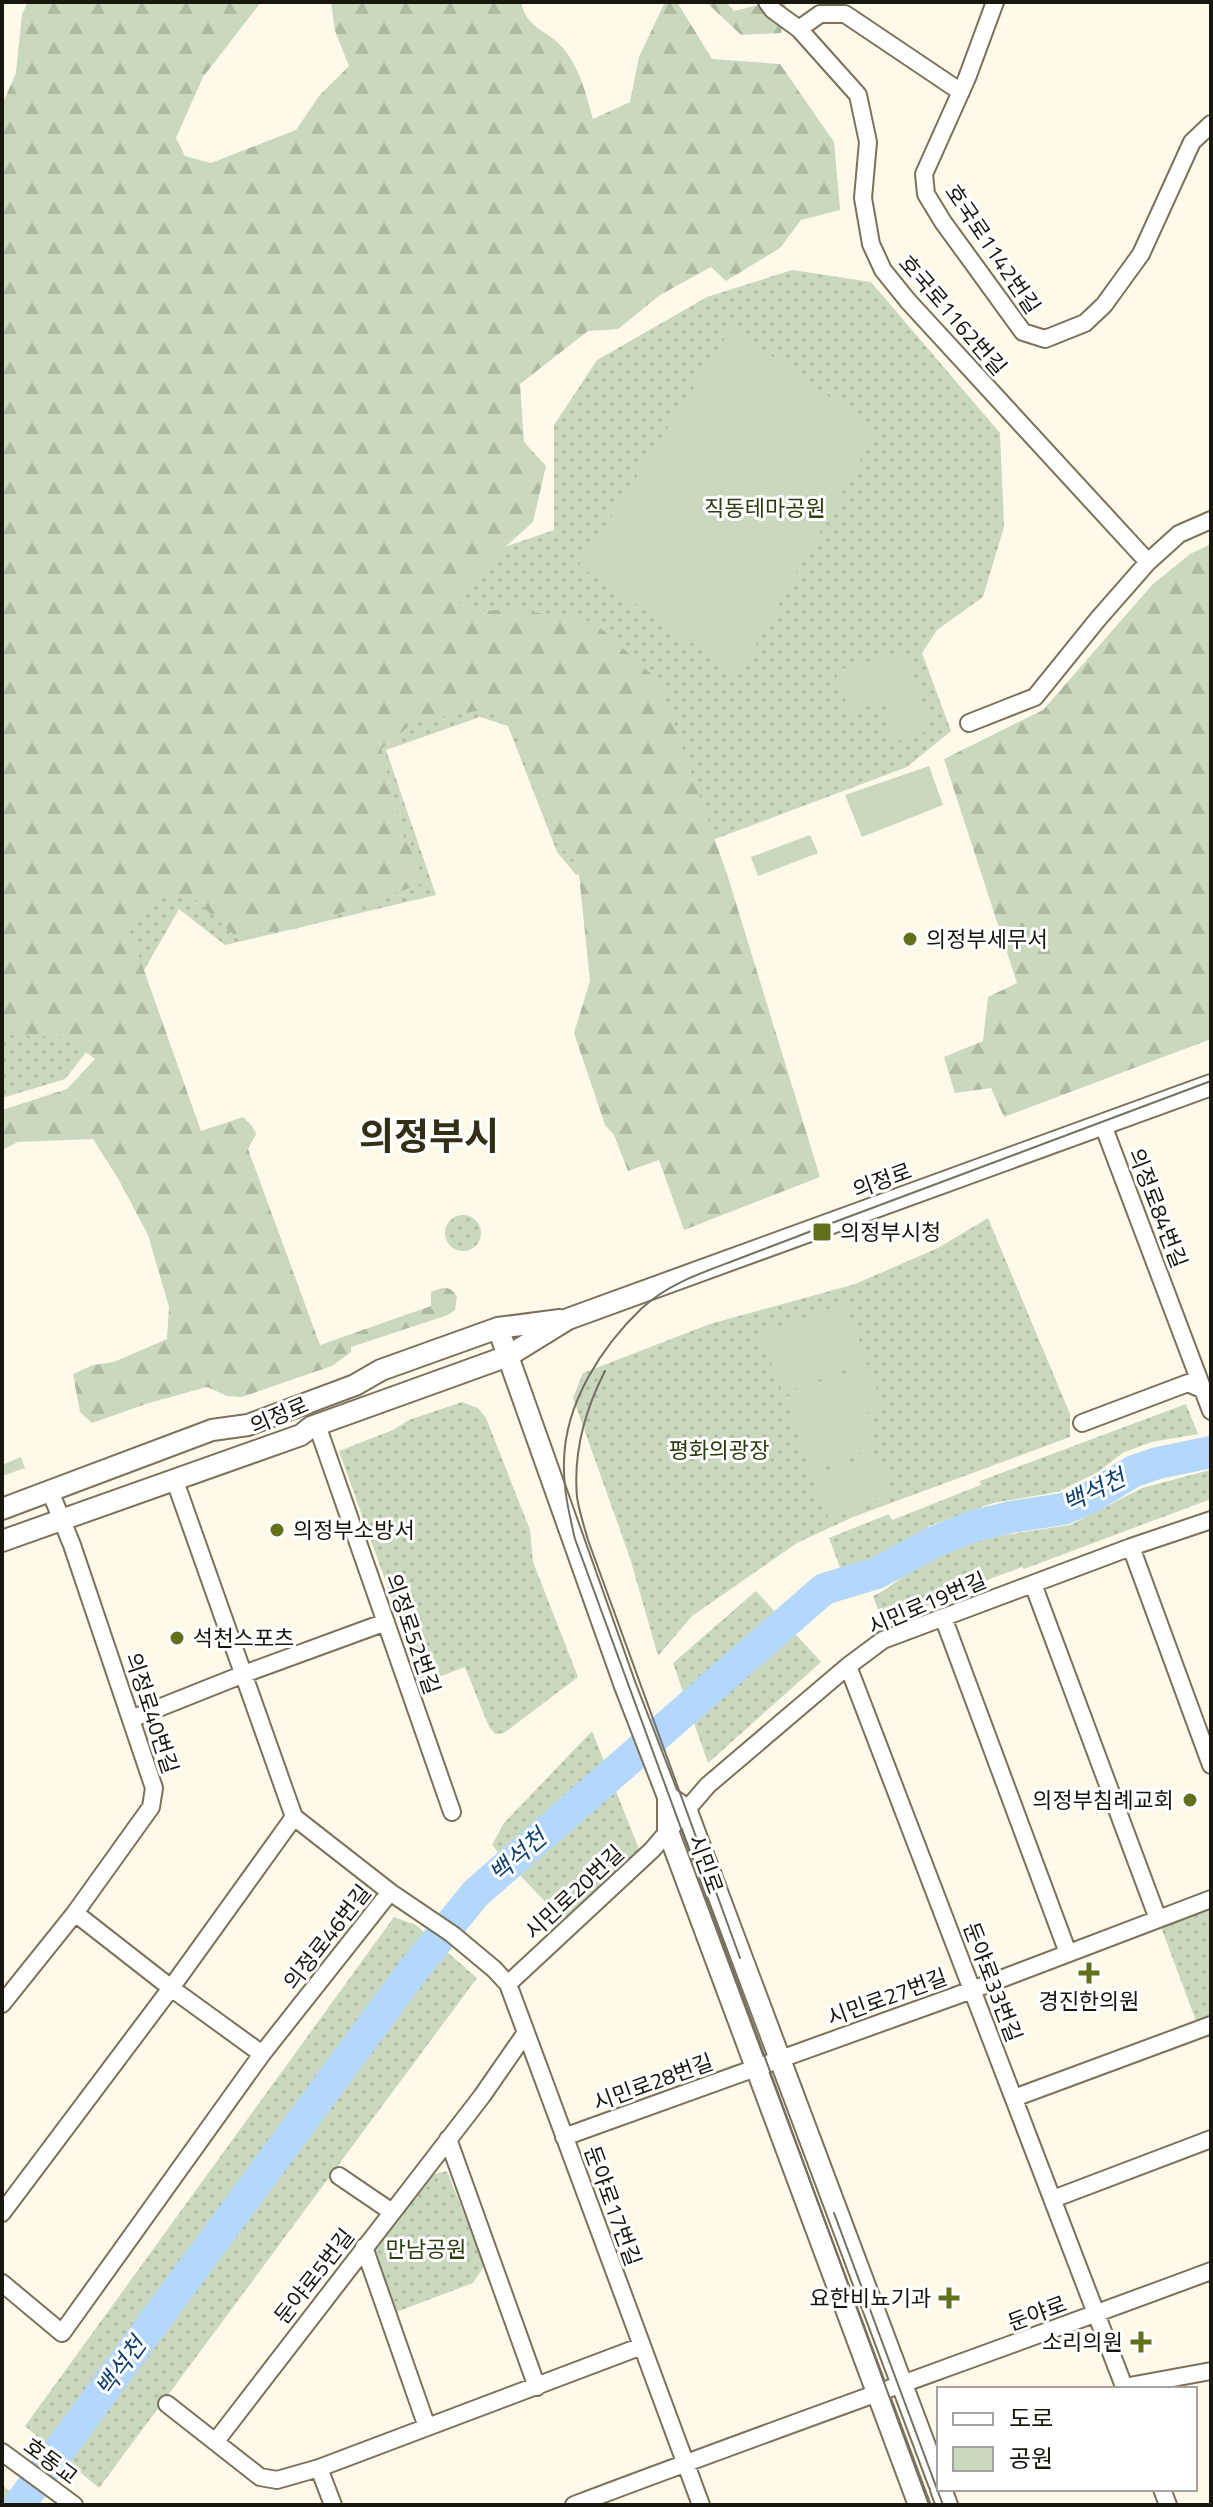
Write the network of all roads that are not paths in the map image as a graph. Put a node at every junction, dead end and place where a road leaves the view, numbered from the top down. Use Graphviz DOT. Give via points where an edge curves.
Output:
graph roads {
  1 [pos="767,2"];
  2 [pos="995,2"];
  3 [pos="799,29"];
  4 [pos="961,92"];
  5 [pos="1211,124"];
  6 [pos="1211,520"];
  7 [pos="1148,562"];
  8 [pos="969,723"];
  9 [pos="1210,1089"];
  10 [pos="1103,1125"];
  11 [pos="568,1319"];
  12 [pos="498,1328"];
  13 [pos="508,1356"];
  14 [pos="1208,1397"];
  15 [pos="1082,1423"];
  16 [pos="317,1425"];
  17 [pos="175,1481"];
  18 [pos="50,1491"];
  19 [pos="2,1509"];
  20 [pos="62,1520"];
  21 [pos="1211,1520"];
  22 [pos="2,1541"];
  23 [pos="1131,1547"];
  24 [pos="1033,1584"];
  25 [pos="943,1617"];
  26 [pos="386,1622"];
  27 [pos="848,1666"];
  28 [pos="244,1674"];
  29 [pos="131,1719"];
  30 [pos="1211,1765"];
  31 [pos="668,1797"];
  32 [pos="686,1809"];
  33 [pos="452,1812"];
  34 [pos="294,1817"];
  35 [pos="668,1831"];
  36 [pos="398,1897"];
  37 [pos="1211,1899"];
  38 [pos="75,1913"];
  39 [pos="1158,1919"];
  40 [pos="1068,1953"];
  41 [pos="508,1984"];
  42 [pos="171,1988"];
  43 [pos="972,1990"];
  44 [pos="2,2004"];
  45 [pos="1211,2025"];
  46 [pos="525,2034"];
  47 [pos="262,2054"];
  48 [pos="780,2059"];
  49 [pos="756,2067"];
  50 [pos="1014,2098"];
  51 [pos="564,2137"];
  52 [pos="448,2139"];
  53 [pos="1211,2139"];
  54 [pos="339,2176"];
  55 [pos="1053,2199"];
  56 [pos="392,2212"];
  57 [pos="2,2213"];
  58 [pos="364,2247"];
  59 [pos="1211,2271"];
  60 [pos="2,2283"];
  61 [pos="1097,2314"];
  62 [pos="642,2346"];
  63 [pos="1211,2371"];
  64 [pos="902,2384"];
  65 [pos="537,2387"];
  66 [pos="1124,2387"];
  67 [pos="1129,2387"];
  68 [pos="877,2393"];
  69 [pos="167,2404"];
  70 [pos="427,2427"];
  71 [pos="216,2441"];
  72 [pos="2,2452"];
  73 [pos="685,2463"];
  74 [pos="319,2468"];
  75 [pos="937,2478"];
  76 [pos="74,2505"];
  77 [pos="333,2505"];
  78 [pos="574,2505"];
  79 [pos="701,2505"];
  80 [pos="919,2505"];
  1 -- 3 [label="street, 호국로1162번길"];
  2 -- 4 [label="street"];
  3 -- 4 [label="street" via="820,14 845,14"];
  3 -- 7 [label="street, 호국로1162번길" via="858,95 868,142 863,198 871,244 883,270"];
  4 -- 5 [label="street, 호국로1142번길" via="924,174 926,194 1023,332 1045,339 1085,323 1104,305 1141,254 1192,142"];
  6 -- 7 [label="street" via="1179,534"];
  7 -- 8 [label="street" via="1035,697"];
  9 -- 10 [label="street, 의정로"];
  10 -- 11 [label="street, 의정로"];
  10 -- 14 [label="street, 의정로84번길"];
  11 -- 12 [label="street, 의정로"];
  11 -- 13 [label="street, 의정로"];
  12 -- 13 [label="street"];
  12 -- 18 [label="street, 의정로" via="248,1425 212,1430"];
  13 -- 16 [label="street, 의정로"];
  13 -- 31 [label="street"];
  14 -- 15 [label="street" via="1188,1383"];
  16 -- 17 [label="street, 의정로"];
  16 -- 26 [label="street, 의정로52번길"];
  17 -- 20 [label="street, 의정로"];
  17 -- 28 [label="street"];
  18 -- 19 [label="street, 의정로"];
  18 -- 20 [label="street, 의정로40번길"];
  20 -- 22 [label="street, 의정로"];
  20 -- 29 [label="street, 의정로40번길"];
  21 -- 23 [label="street, 시민로19번길"];
  23 -- 24 [label="street, 시민로19번길"];
  23 -- 30 [label="street"];
  24 -- 25 [label="street, 시민로19번길"];
  24 -- 39 [label="street"];
  25 -- 27 [label="street, 시민로19번길" via="883,1640"];
  25 -- 40 [label="street"];
  26 -- 28 [label="street"];
  26 -- 33 [label="street, 의정로52번길"];
  27 -- 32 [label="street, 시민로19번길"];
  27 -- 43 [label="street, 둔야로33번길"];
  28 -- 29 [label="street"];
  28 -- 34 [label="street"];
  29 -- 38 [label="street, 의정로40번길" via="154,1788 151,1807"];
  31 -- 32 [label="street, 시민로"];
  31 -- 35 [label="street, 시민로"];
  32 -- 35 [label="street, 시민로19번길"];
  32 -- 48 [label="street, 시민로"];
  34 -- 36 [label="street, 의정로46번길"];
  34 -- 42 [label="street"];
  35 -- 41 [label="street, 시민로20번길"];
  35 -- 49 [label="street, 시민로"];
  36 -- 41 [label="street, 둔야로17번길" via="452,1934"];
  36 -- 47 [label="street, 의정로46번길"];
  37 -- 39 [label="street, 시민로27번길"];
  38 -- 42 [label="street"];
  38 -- 44 [label="street, 의정로40번길"];
  39 -- 40 [label="street, 시민로27번길"];
  40 -- 43 [label="street, 시민로27번길"];
  41 -- 46 [label="street, 둔야로17번길"];
  42 -- 47 [label="street"];
  42 -- 57 [label="street"];
  43 -- 48 [label="street, 시민로27번길"];
  43 -- 50 [label="street, 둔야로33번길"];
  45 -- 50 [label="street"];
  46 -- 51 [label="street, 둔야로17번길"];
  46 -- 52 [label="street, 둔야로5번길"];
  47 -- 60 [label="street, 의정로46번길" via="62,2333"];
  48 -- 49 [label="street, 시민로27번길"];
  48 -- 64 [label="street, 시민로"];
  49 -- 51 [label="street, 시민로28번길"];
  49 -- 68 [label="street, 시민로"];
  50 -- 55 [label="street, 둔야로33번길"];
  51 -- 62 [label="street, 둔야로17번길"];
  52 -- 56 [label="street, 둔야로5번길"];
  52 -- 65 [label="street"];
  53 -- 55 [label="street"];
  54 -- 56 [label="street"];
  55 -- 61 [label="street, 둔야로33번길"];
  56 -- 58 [label="street, 둔야로5번길"];
  58 -- 70 [label="street"];
  58 -- 71 [label="street, 둔야로5번길"];
  59 -- 61 [label="street, 둔야로"];
  61 -- 64 [label="street, 둔야로"];
  61 -- 66 [label="street, 둔야로33번길"];
  62 -- 65 [label="street"];
  62 -- 73 [label="street, 둔야로17번길"];
  63 -- 67 [label="street"];
  64 -- 68 [label="street, 둔야로"];
  64 -- 75 [label="street, 시민로"];
  65 -- 70 [label="street"];
  68 -- 73 [label="street, 둔야로"];
  68 -- 80 [label="street, 시민로"];
  69 -- 71 [label="street"];
  70 -- 74 [label="street"];
  71 -- 74 [label="street" via="260,2477 277,2480"];
  72 -- 76 [label="street, 호동교"];
  73 -- 78 [label="street, 둔야로"];
  73 -- 79 [label="street, 둔야로17번길"];
  74 -- 77 [label="street"];
}
